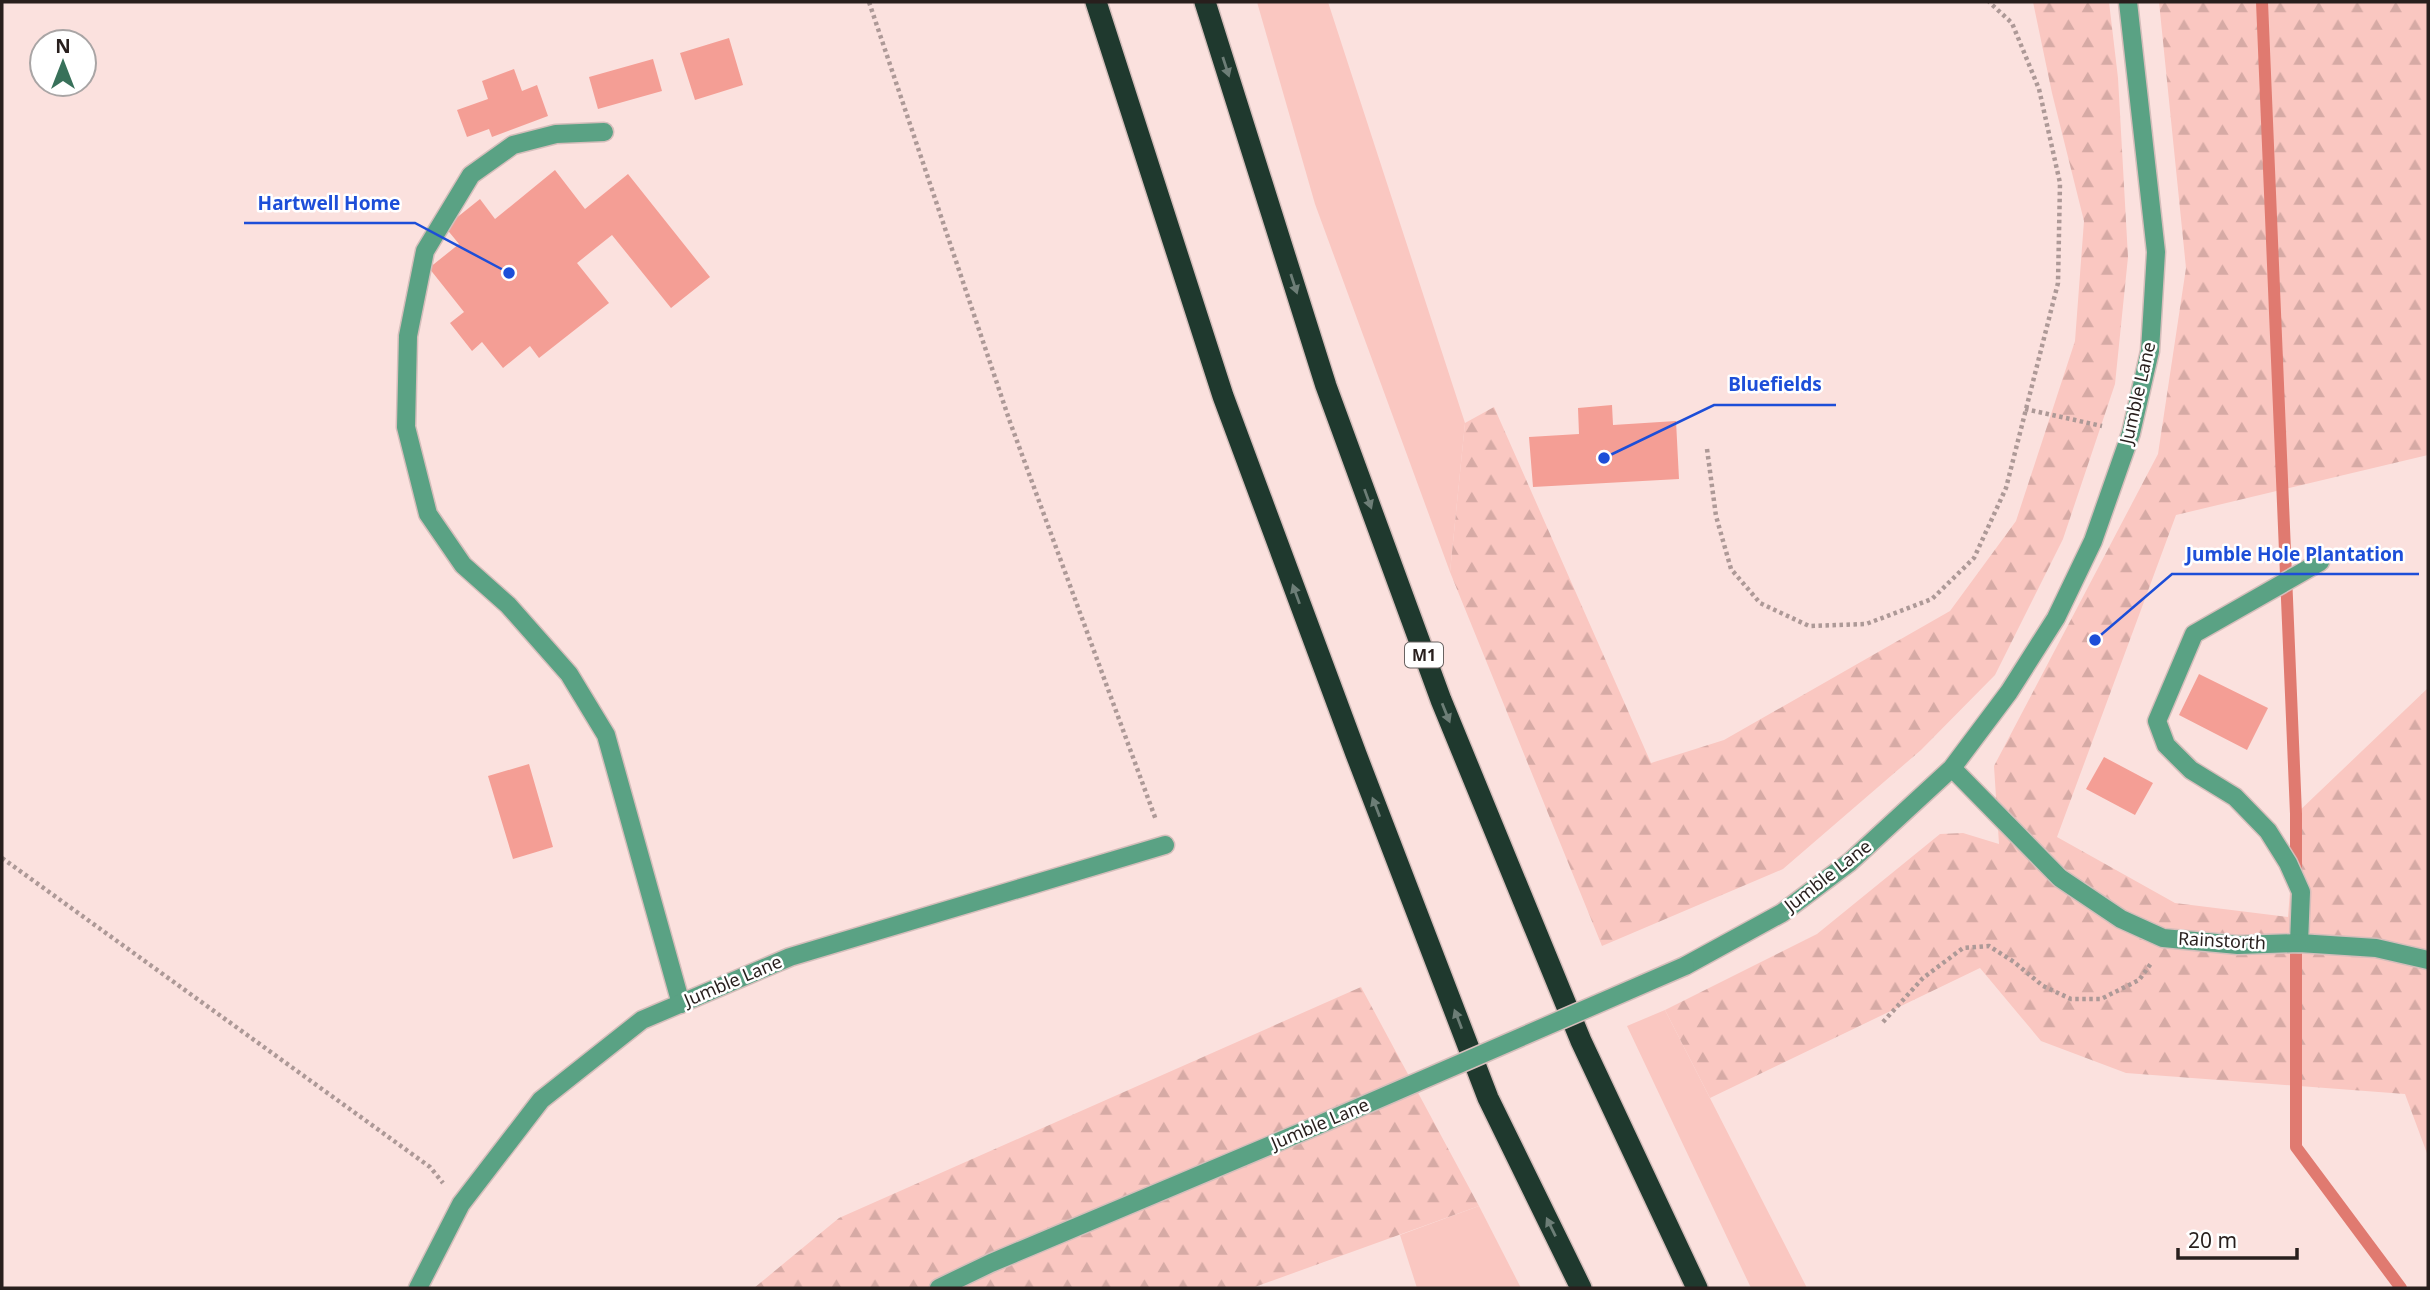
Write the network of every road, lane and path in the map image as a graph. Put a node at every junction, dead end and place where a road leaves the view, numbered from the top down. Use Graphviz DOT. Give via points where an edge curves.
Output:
graph roads {
  1 [pos="869,2"];
  2 [pos="1097,2"];
  3 [pos="1205,2"];
  4 [pos="1989,2"];
  5 [pos="2127,2"];
  6 [pos="604,132"];
  7 [pos="2025,409"];
  8 [pos="2131,433"];
  9 [pos="1707,449"];
  10 [pos="2320,562"];
  11 [pos="1952,768"];
  12 [pos="1165,845"];
  13 [pos="2,858"];
  14 [pos="2163,939"];
  15 [pos="2299,943"];
  16 [pos="2428,960"];
  17 [pos="681,1004"];
  18 [pos="1883,1022"];
  19 [pos="461,1204"];
  20 [pos="418,1288"];
  21 [pos="939,1288"];
  22 [pos="1581,1288"];
  23 [pos="1697,1288"];
  1 -- 12 [label="path" via="1010,422"];
  22 -- 2 [label="highway, one-way" via="1488,1098 1356,754 1223,396"];
  3 -- 23 [label="highway, M1, one-way" via="1326,386 1441,700 1581,1041"];
  4 -- 7 [label="path" via="2012,23 2039,89 2060,183 2058,283"];
  5 -- 8 [label="street, Jumble Lane" via="2156,251 2150,351"];
  6 -- 17 [label="street" via="556,134 513,145 471,175 425,251 408,336 406,427 428,514 463,565 508,605 569,674 606,735"];
  7 -- 8 [label="path"];
  7 -- 9 [label="path" via="2006,488 1974,558 1932,599 1866,624 1809,626 1760,603 1731,569 1716,516"];
  8 -- 11 [label="street, Jumble Lane" via="2093,541 2056,618 2009,692"];
  10 -- 15 [label="street" via="2194,634 2157,721 2166,745 2191,770 2235,797 2268,831 2301,892"];
  11 -- 14 [label="street, Rainstorth" via="2060,878 2121,919"];
  11 -- 21 [label="street, Jumble Lane, bridge" via="1850,862 1782,914 1685,966"];
  12 -- 17 [label="street, Jumble Lane" via="790,957"];
  13 -- 19 [label="path" via="430,1167"];
  14 -- 15 [label="street, Rainstorth" via="2238,945"];
  14 -- 18 [label="path" via="2139,980 2101,999 2071,999 2043,986 1989,946 1963,948 1923,978"];
  15 -- 16 [label="street, Rainstorth" via="2376,948"];
  17 -- 19 [label="street, Jumble Lane" via="642,1020 541,1100"];
  19 -- 20 [label="street, Jumble Lane"];
}
